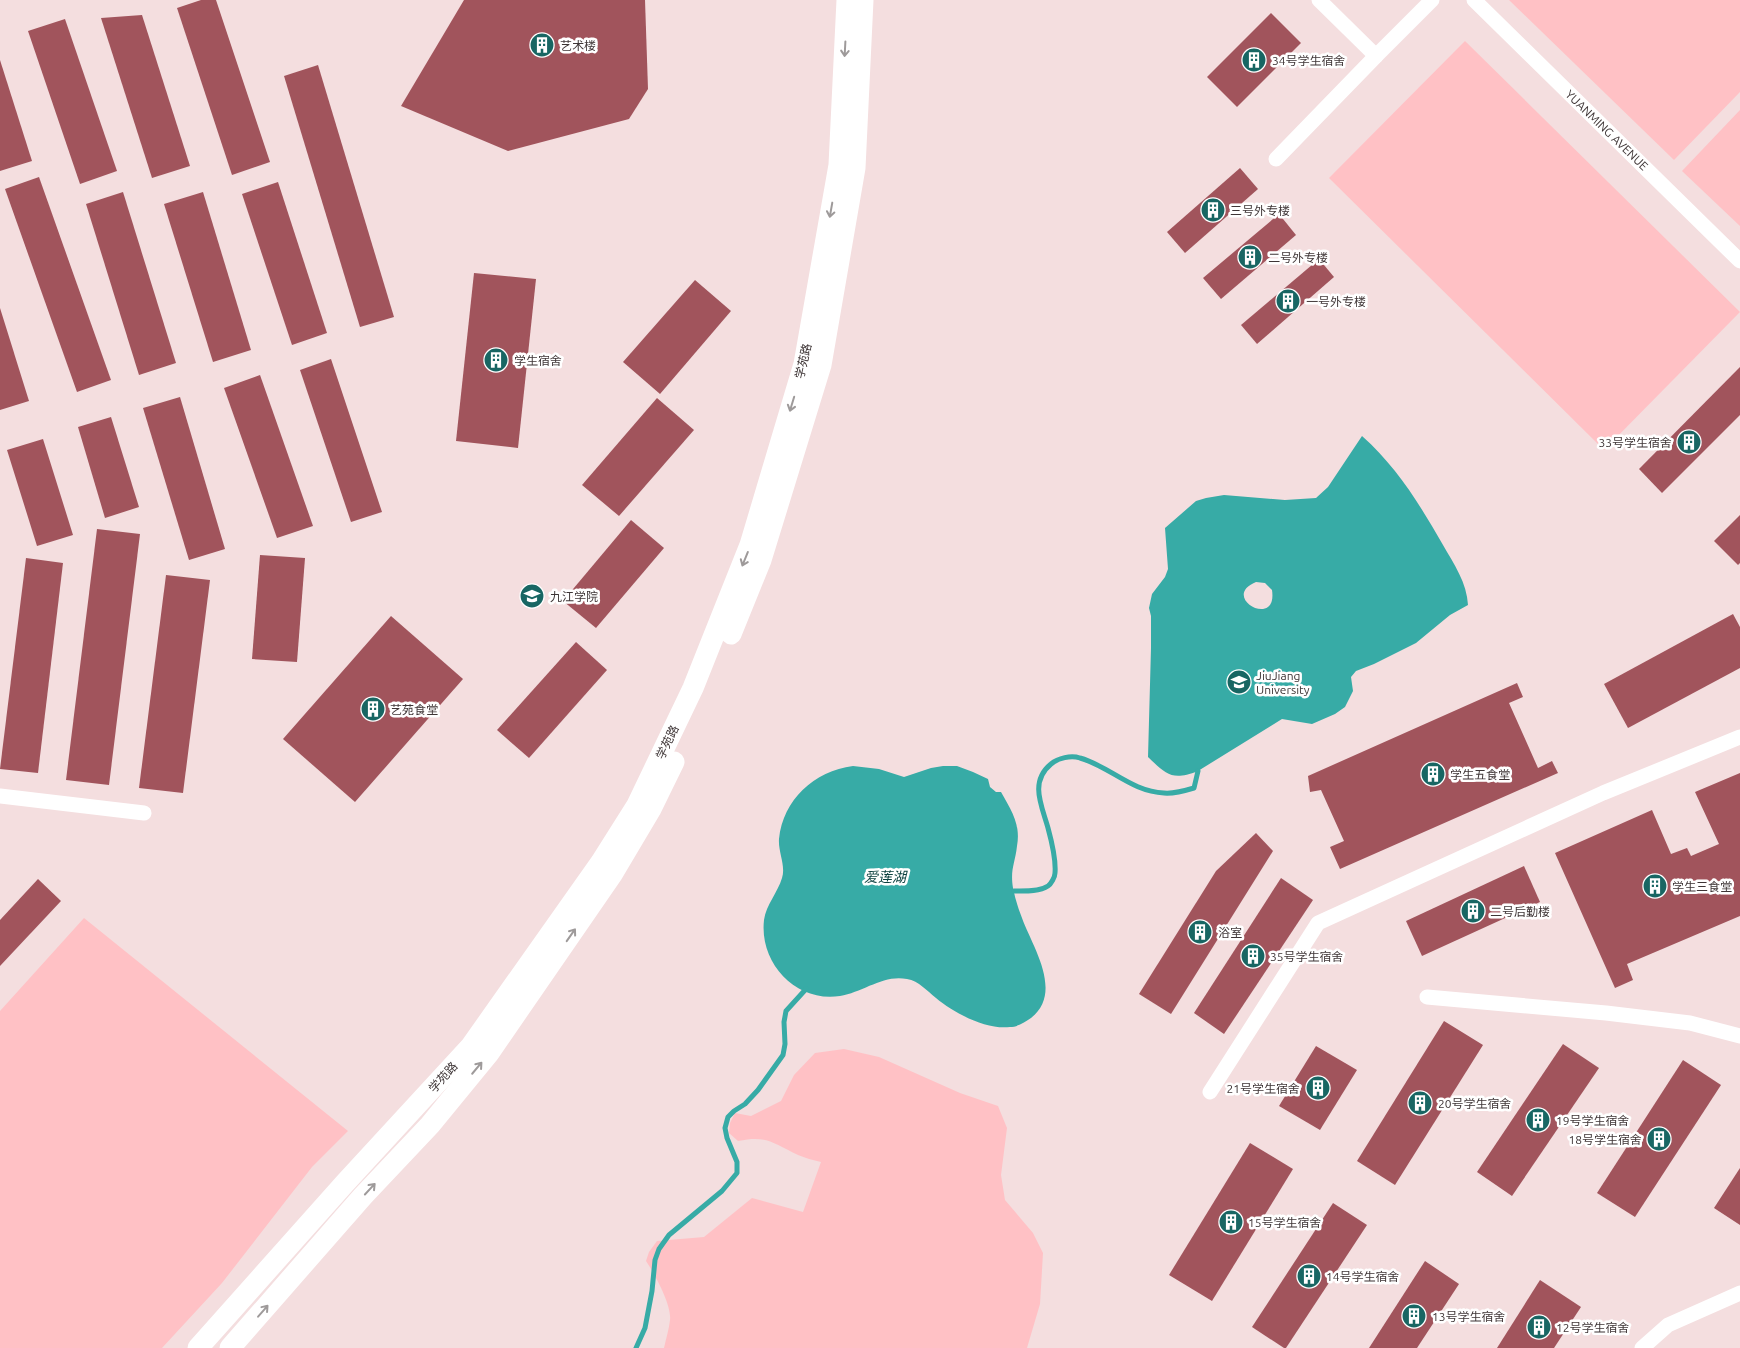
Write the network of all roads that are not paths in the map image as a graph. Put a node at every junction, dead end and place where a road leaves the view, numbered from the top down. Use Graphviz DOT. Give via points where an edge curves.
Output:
graph roads {
  1 [pos="847,0"];
  2 [pos="863,0"];
  3 [pos="1320,0"];
  4 [pos="1432,0"];
  5 [pos="1474,0"];
  6 [pos="1376,56"];
  7 [pos="1276,159"];
  8 [pos="1740,261"];
  9 [pos="1740,737"];
  10 [pos="0,796"];
  11 [pos="144,813"];
  12 [pos="1427,997"];
  13 [pos="1740,1036"];
  14 [pos="1210,1092"];
  15 [pos="1740,1293"];
  16 [pos="198,1348"];
  17 [pos="230,1348"];
  18 [pos="1642,1348"];
  1 -- 16 [label="street, 学苑路, one-way" via="839,165 804,364 750,545 694,688 636,805 601,862 471,1046"];
  17 -- 2 [label="street, 学苑路, one-way" via="430,1124 489,1053 613,873 652,809 705,697 761,560 821,365 855,168"];
  3 -- 6 [label="street"];
  4 -- 6 [label="street"];
  5 -- 8 [label="street, YUANMING AVENUE"];
  6 -- 7 [label="street"];
  9 -- 14 [label="street" via="1603,793 1318,923"];
  10 -- 11 [label="street"];
  12 -- 13 [label="street" via="1690,1023"];
  15 -- 18 [label="street" via="1668,1325"];
}
